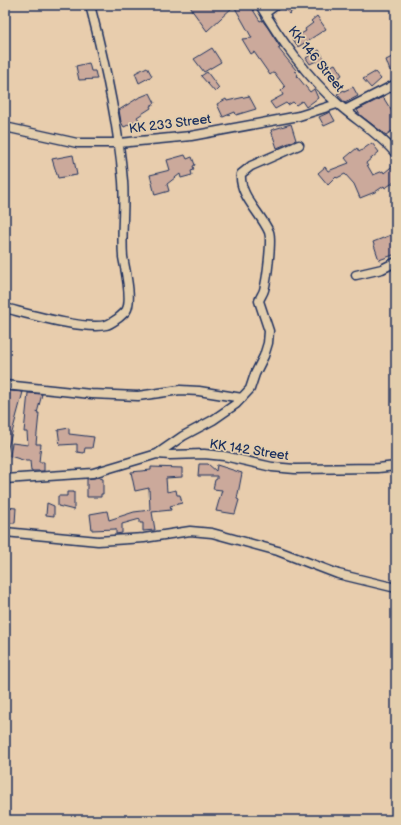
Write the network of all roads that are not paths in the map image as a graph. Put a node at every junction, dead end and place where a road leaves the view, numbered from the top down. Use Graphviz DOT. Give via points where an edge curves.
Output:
graph roads {
  1 [pos="90,5"];
  2 [pos="260,5"];
  3 [pos="276,5"];
  4 [pos="265,13"];
  5 [pos="396,84"];
  6 [pos="337,104"];
  7 [pos="345,110"];
  8 [pos="5,127"];
  9 [pos="119,143"];
  10 [pos="299,145"];
  11 [pos="396,154"];
  12 [pos="396,262"];
  13 [pos="356,275"];
  14 [pos="5,308"];
  15 [pos="5,385"];
  16 [pos="242,398"];
  17 [pos="157,454"];
  18 [pos="396,466"];
  19 [pos="5,479"];
  20 [pos="5,532"];
  21 [pos="396,588"];
  1 -- 9 [label="street" via="105,64"];
  2 -- 4 [label="street, KK 146 Street"];
  3 -- 4 [label="street"];
  4 -- 6 [label="street, KK 146 Street" via="306,70"];
  5 -- 7 [label="street"];
  6 -- 7 [label="street, KK 146 Street"];
  6 -- 9 [label="street, KK 233 Street" via="299,116 191,136"];
  7 -- 11 [label="street, KK 146 Street" via="384,141"];
  8 -- 9 [label="street, KK 233 Street" via="77,144"];
  9 -- 14 [label="street" via="123,183 123,257 128,287 126,310 108,325 95,326"];
  10 -- 16 [label="street" via="251,166 241,174 243,189 268,231 270,240 265,289 259,301 269,331 268,343 250,389"];
  12 -- 13 [label="street"];
  15 -- 16 [label="street" via="138,396 180,390 200,391"];
  16 -- 17 [label="street" via="213,420"];
  17 -- 18 [label="street, KK 142 Street" via="224,456 272,467 295,469"];
  17 -- 19 [label="street, KK 142 Street" via="93,473"];
  20 -- 21 [label="street" via="98,540 144,538 190,531 212,533 278,551 338,574"];
}
